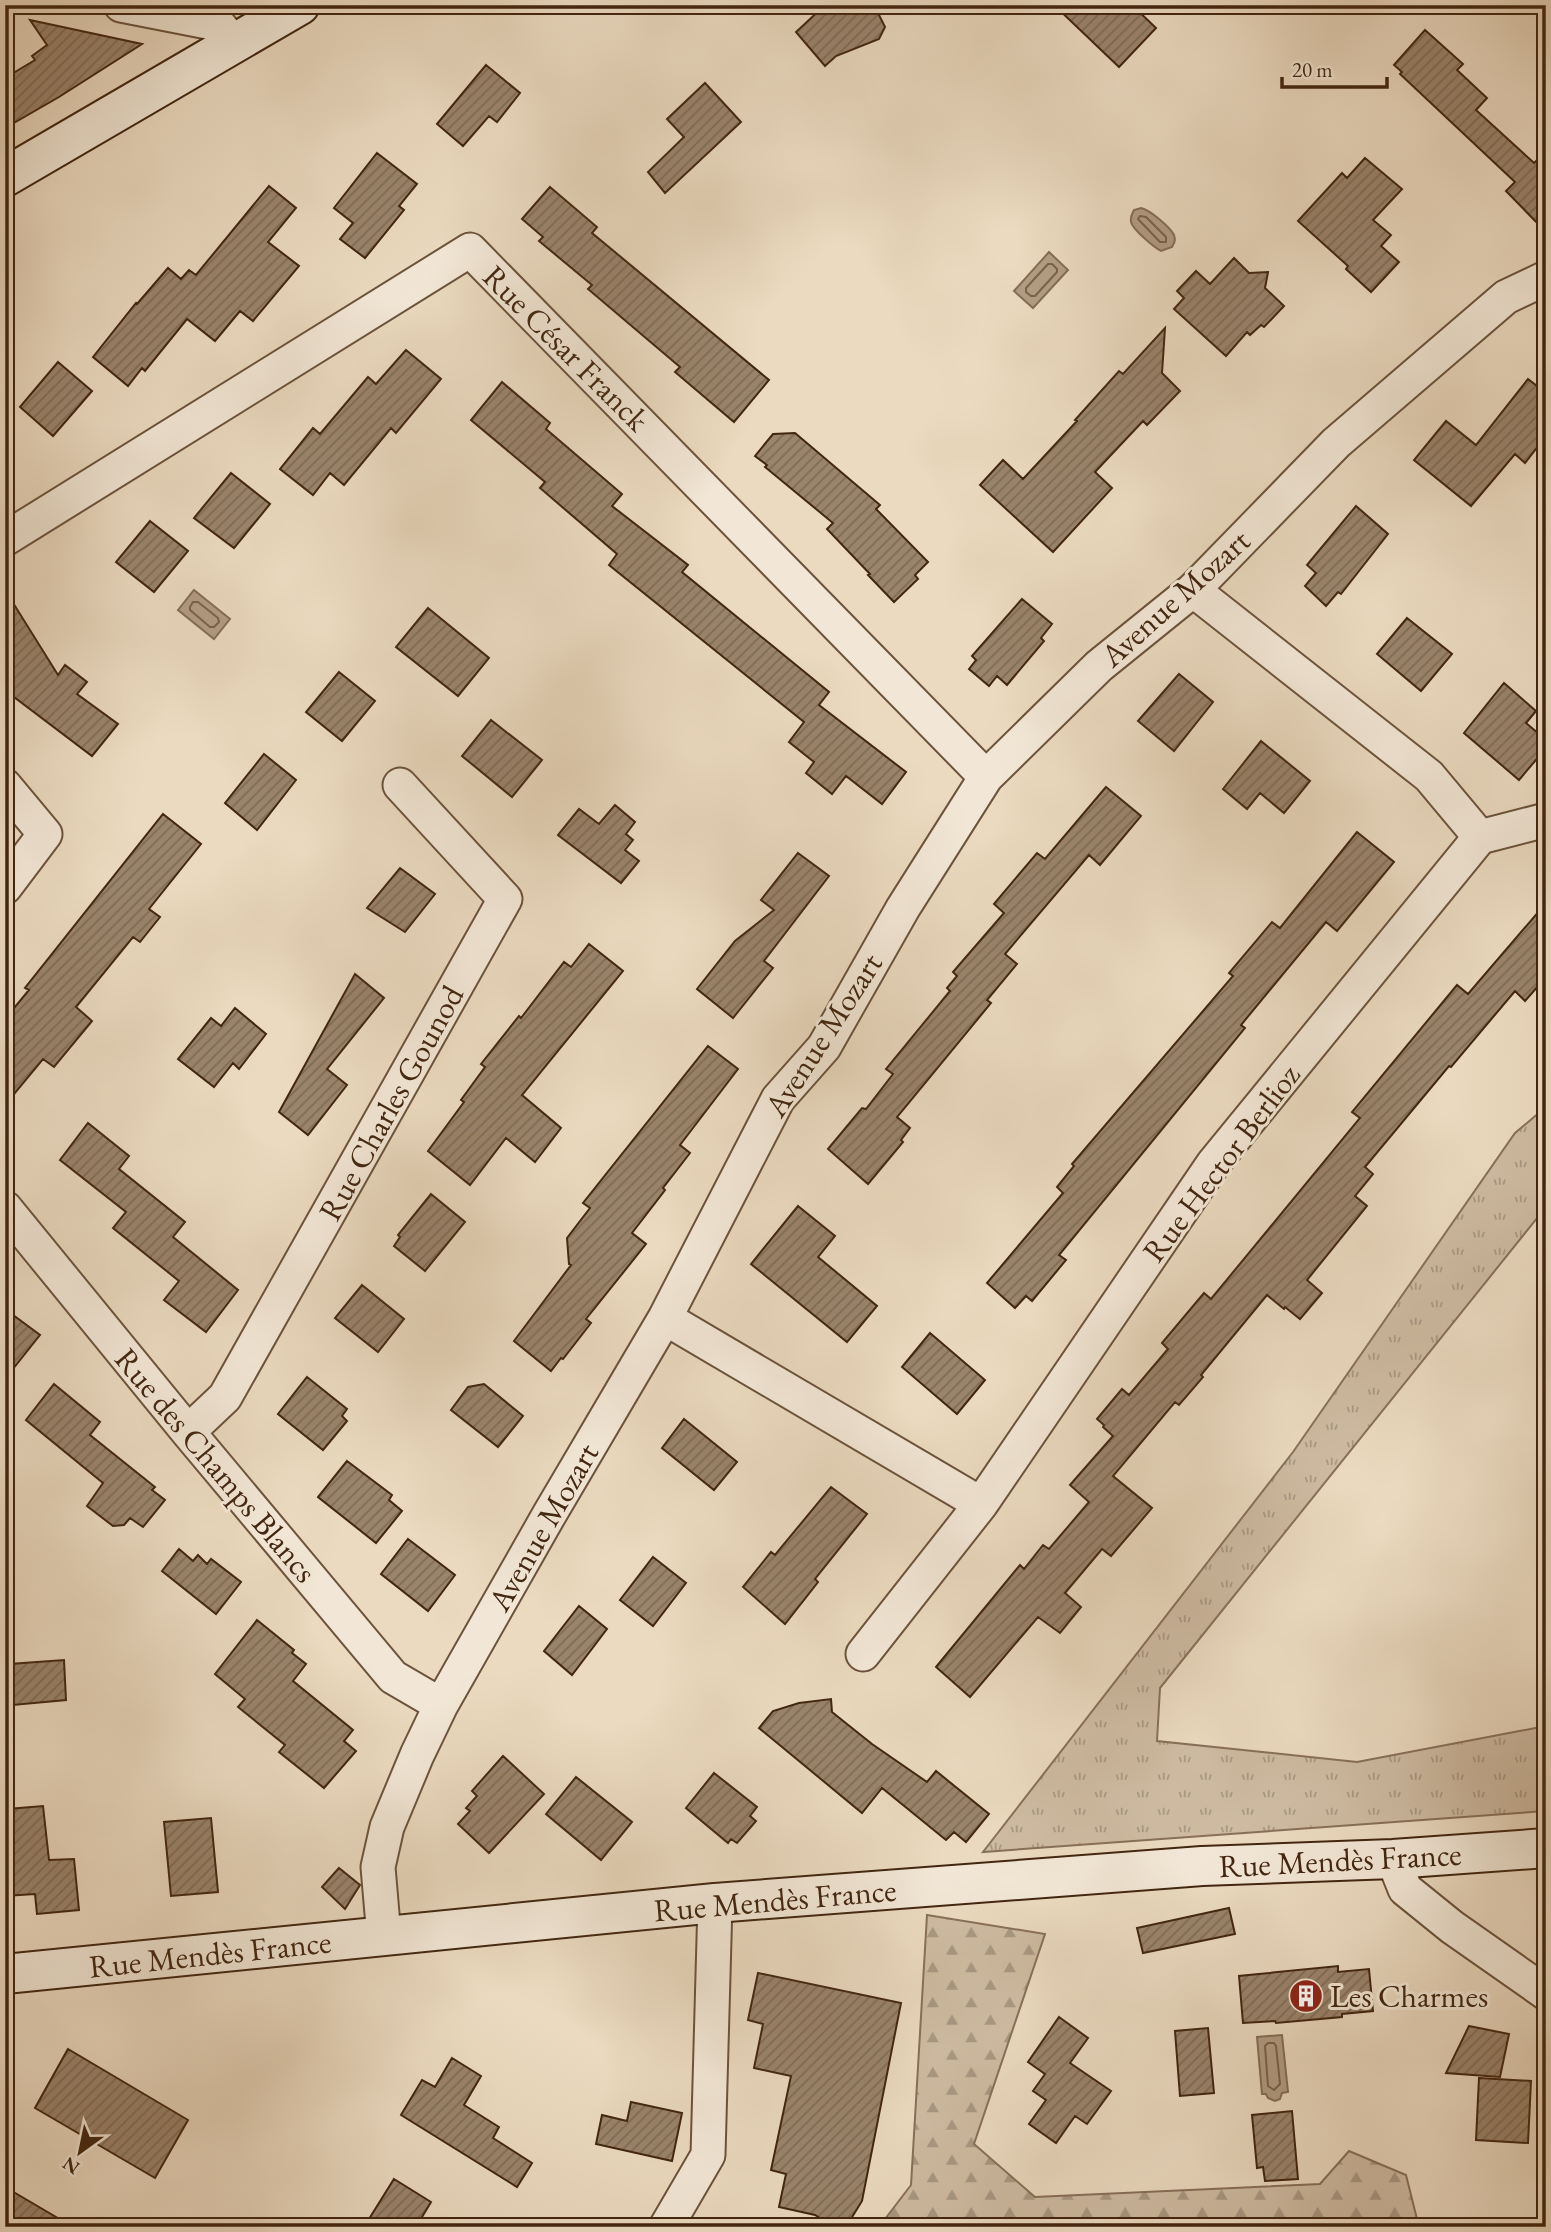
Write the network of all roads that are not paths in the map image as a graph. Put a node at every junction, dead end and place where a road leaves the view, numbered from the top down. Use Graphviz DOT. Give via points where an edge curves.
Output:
graph roads {
  1 [pos="121,5"];
  2 [pos="300,5"];
  3 [pos="233,42"];
  4 [pos="5,177"];
  5 [pos="1546,278"];
  6 [pos="5,539"];
  7 [pos="1193,590"];
  8 [pos="986,777"];
  9 [pos="400,785"];
  10 [pos="5,786"];
  11 [pos="1546,820"];
  12 [pos="1480,837"];
  13 [pos="5,887"];
  14 [pos="5,1208"];
  15 [pos="665,1318"];
  16 [pos="188,1432"];
  17 [pos="981,1504"];
  18 [pos="863,1654"];
  19 [pos="441,1705"];
  20 [pos="1546,1848"];
  21 [pos="1393,1859"];
  22 [pos="715,1903"];
  23 [pos="384,1937"];
  24 [pos="5,1974"];
  25 [pos="1546,1993"];
  26 [pos="666,2227"];
  1 -- 3 [label="street" via="218,24"];
  2 -- 3 [label="street"];
  3 -- 4 [label="street"];
  5 -- 7 [label="street, Avenue Mozart" via="1506,297 1336,443"];
  6 -- 8 [label="street, Rue César Franck" via="470,250"];
  7 -- 8 [label="street, Avenue Mozart" via="1099,666"];
  7 -- 12 [label="street" via="1429,776"];
  8 -- 15 [label="street, Avenue Mozart" via="903,908 824,1046 778,1099"];
  9 -- 16 [label="street, Rue Charles Gounod" via="505,899 225,1397"];
  10 -- 13 [label="street" via="45,834"];
  11 -- 12 [label="street"];
  12 -- 17 [label="street, Rue Hector Berlioz" via="1213,1164"];
  14 -- 16 [label="street, Rue des Champs Blancs"];
  15 -- 17 [label="street"];
  15 -- 19 [label="street, Avenue Mozart"];
  16 -- 19 [label="street, Rue des Champs Blancs" via="393,1677"];
  17 -- 18 [label="street, Rue Hector Berlioz"];
  19 -- 23 [label="street, Avenue Mozart" via="387,1827 378,1867"];
  20 -- 21 [label="street, Rue Mendès France"];
  21 -- 22 [label="street, Rue Mendès France" via="1202,1866"];
  21 -- 25 [label="street" via="1405,1889"];
  22 -- 23 [label="street, Rue Mendès France"];
  22 -- 26 [label="street" via="708,2155"];
  23 -- 24 [label="street, Rue Mendès France"];
}
